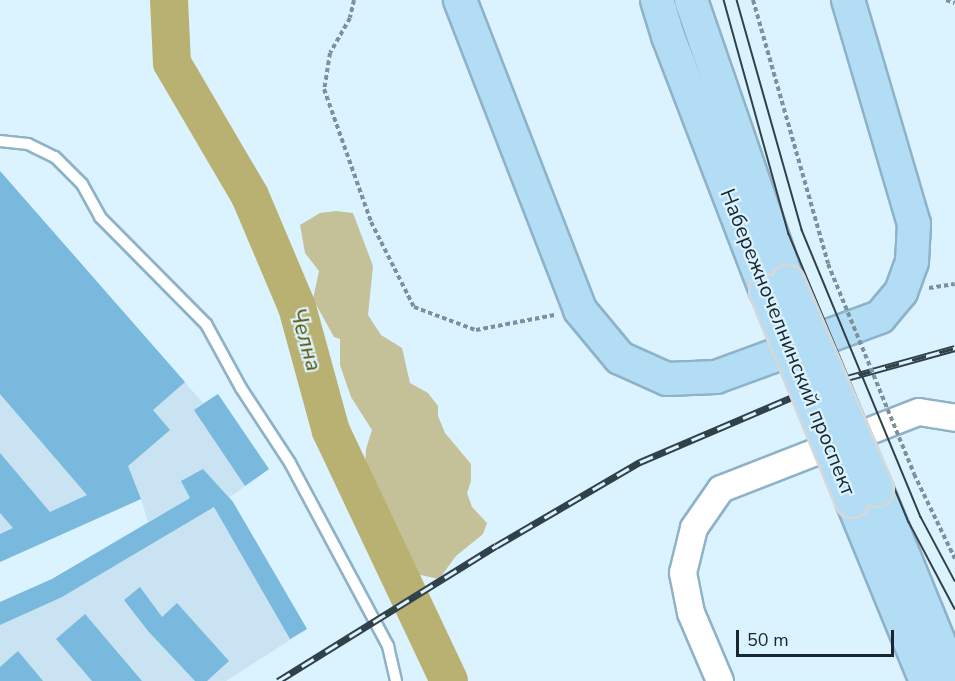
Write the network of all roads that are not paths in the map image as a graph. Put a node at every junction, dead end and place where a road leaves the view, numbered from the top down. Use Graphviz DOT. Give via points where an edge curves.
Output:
graph roads {
  1 [pos="460,0"];
  2 [pos="657,0"];
  3 [pos="691,0"];
  4 [pos="848,0"];
  5 [pos="0,141"];
  6 [pos="777,286"];
  7 [pos="955,418"];
  8 [pos="864,496"];
  9 [pos="396,681"];
  10 [pos="720,681"];
  11 [pos="926,681"];
  12 [pos="955,681"];
  1 -- 4 [label="main road" via="580,310 620,358 667,379 716,377 880,317 901,292 912,262 914,224"];
  2 -- 6 [label="main road, Набережночелнинский проспект" via="668,36"];
  3 -- 6 [label="main road, Набережночелнинский проспект"];
  5 -- 9 [label="lane" via="28,144 55,157 82,184 100,217 207,324 241,388 290,463 388,646"];
  6 -- 8 [label="main road, Набережночелнинский проспект, bridge"];
  7 -- 10 [label="street" via="919,412 721,489 694,528 683,573 691,613"];
  8 -- 11 [label="main road, Набережночелнинский проспект"];
  8 -- 12 [label="main road, Набережночелнинский проспект"];
}
